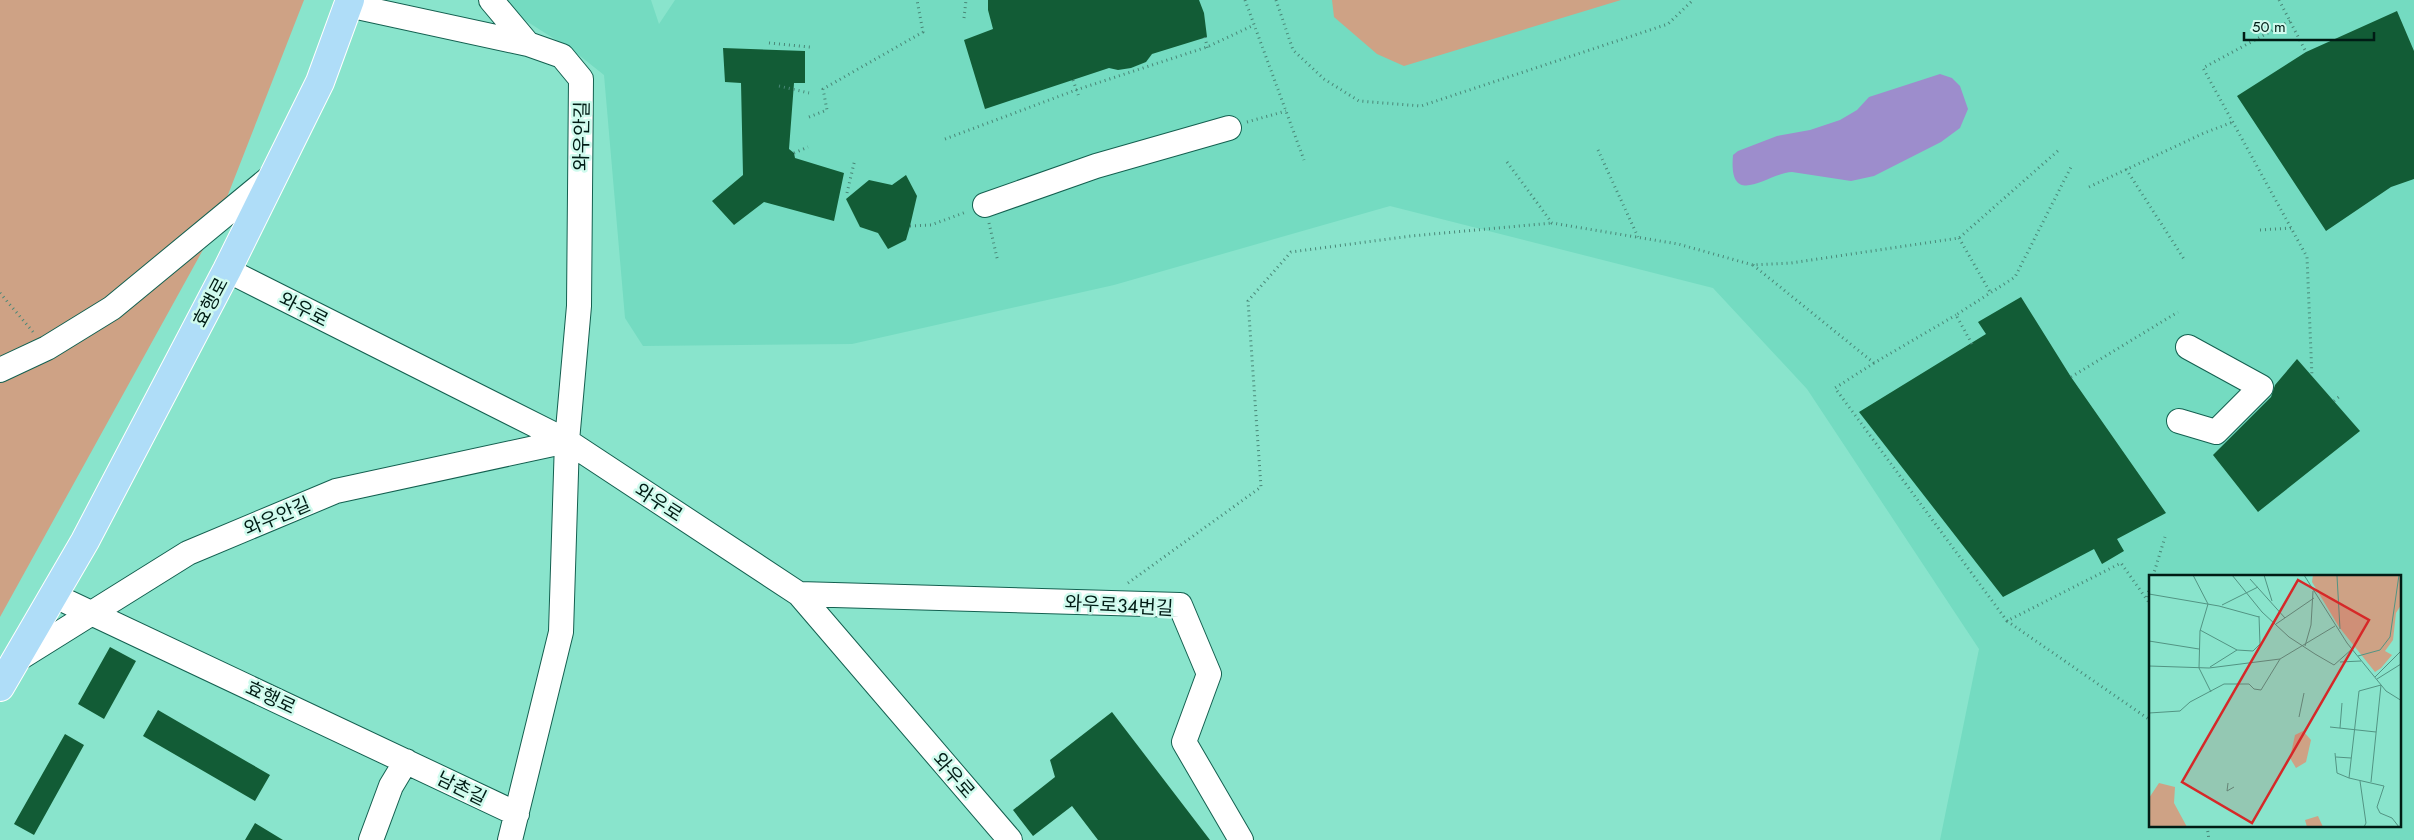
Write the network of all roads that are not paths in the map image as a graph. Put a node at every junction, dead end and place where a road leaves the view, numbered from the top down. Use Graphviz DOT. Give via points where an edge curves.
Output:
graph roads {
  1 [pos="491,0"];
  2 [pos="349,3"];
  3 [pos="528,44"];
  4 [pos="1229,128"];
  5 [pos="274,175"];
  6 [pos="985,204"];
  7 [pos="227,270"];
  8 [pos="2188,347"];
  9 [pos="0,370"];
  10 [pos="2179,421"];
  11 [pos="567,441"];
  12 [pos="799,594"];
  13 [pos="55,596"];
  14 [pos="92,613"];
  15 [pos="15,661"];
  16 [pos="0,687"];
  17 [pos="406,761"];
  18 [pos="517,814"];
  19 [pos="371,840"];
  20 [pos="510,840"];
  21 [pos="1010,840"];
  22 [pos="1242,840"];
  1 -- 3 [label="street"];
  2 -- 3 [label="street, 와우안길"];
  2 -- 5 [label="main road, 효행로" via="320,82"];
  3 -- 11 [label="street, 와우안길" via="562,56 581,79 579,306"];
  4 -- 6 [label="street" via="1096,166"];
  5 -- 7 [label="main road, 효행로"];
  5 -- 9 [label="street" via="112,308 47,348"];
  7 -- 11 [label="street, 와우로"];
  7 -- 13 [label="main road, 효행로"];
  8 -- 10 [label="street" via="2261,387 2216,432"];
  11 -- 12 [label="street, 와우로"];
  11 -- 14 [label="street, 와우안길" via="336,492 188,553"];
  11 -- 18 [label="street, 와우안길" via="561,632"];
  12 -- 21 [label="street, 와우로"];
  12 -- 22 [label="street, 와우로34번길" via="1180,604 1209,674 1184,742"];
  13 -- 14 [label="street, 효행로"];
  13 -- 15 [label="main road, 효행로"];
  14 -- 15 [label="street, 와우안길"];
  14 -- 17 [label="street, 효행로"];
  15 -- 16 [label="main road, 효행로"];
  17 -- 18 [label="street, 남촌길"];
  17 -- 19 [label="street" via="391,786"];
  18 -- 20 [label="street, 와우안길"];
}
